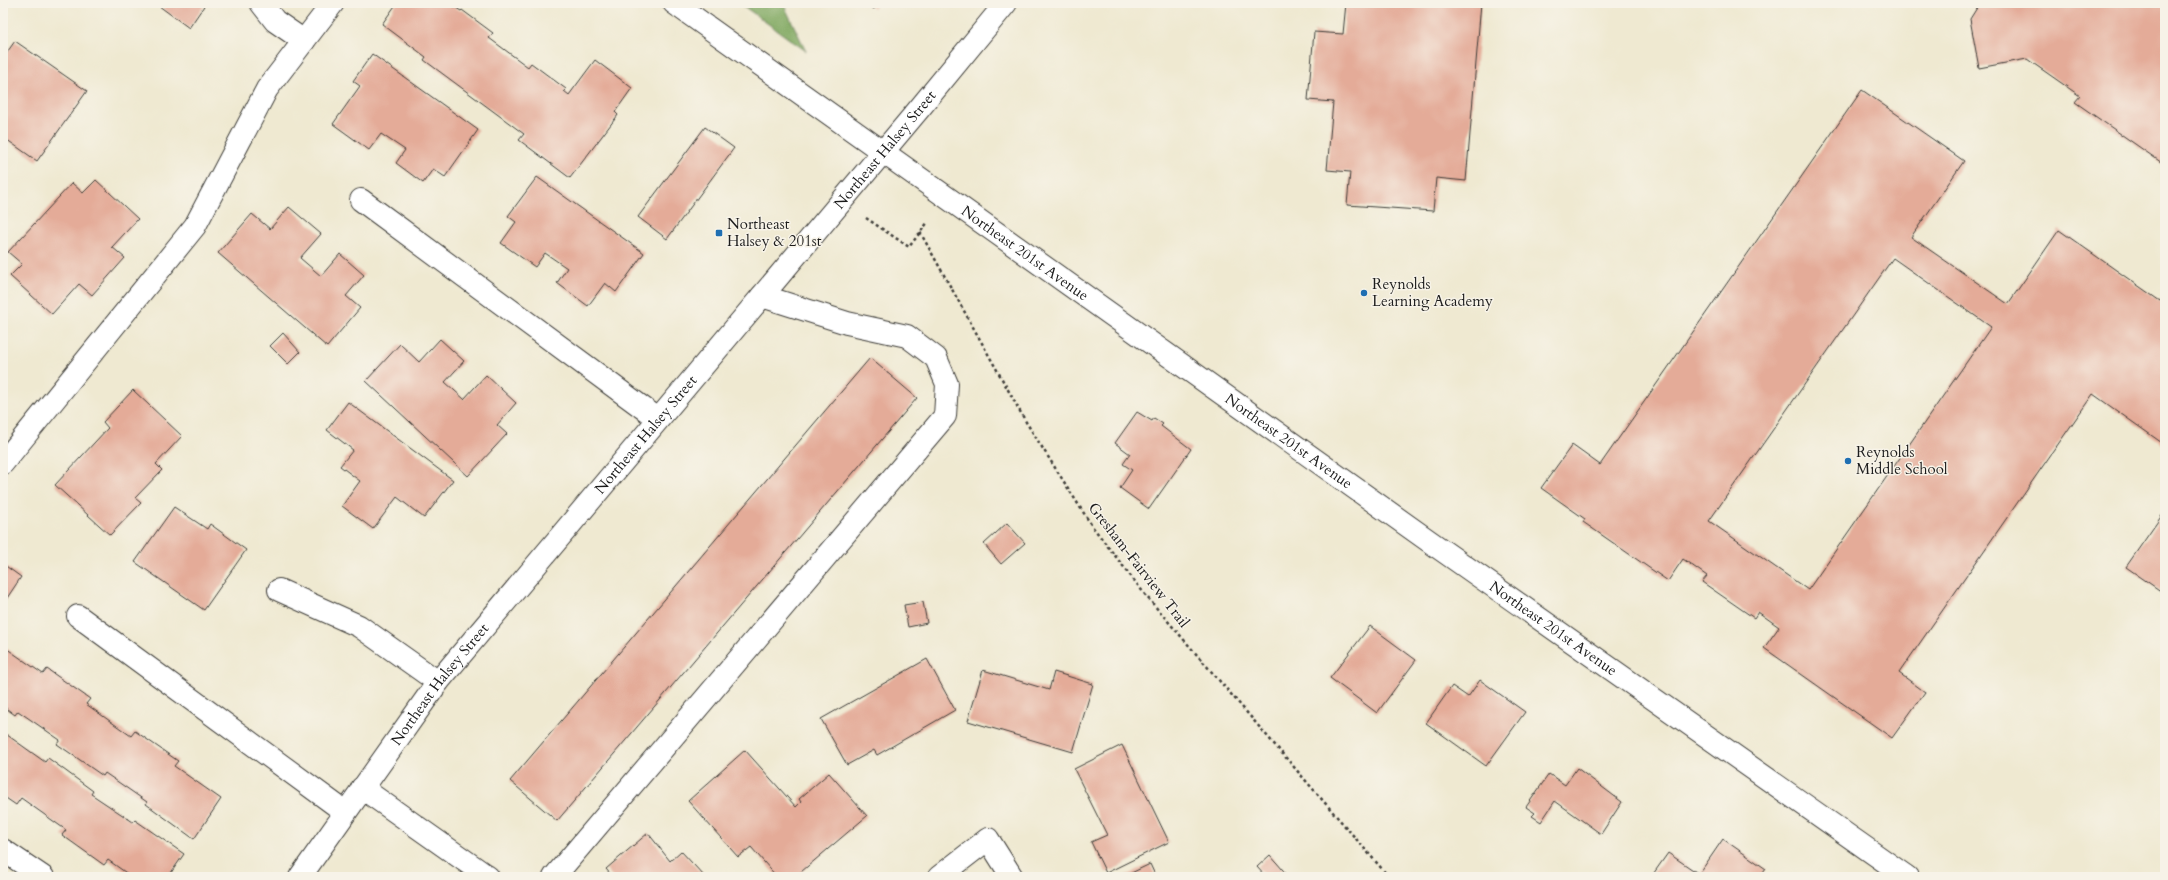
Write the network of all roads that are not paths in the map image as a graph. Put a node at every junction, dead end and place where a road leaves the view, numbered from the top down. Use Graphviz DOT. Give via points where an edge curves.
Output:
graph roads {
  1 [pos="261,3"];
  2 [pos="333,3"];
  3 [pos="674,3"];
  4 [pos="1006,3"];
  5 [pos="304,41"];
  6 [pos="884,152"];
  7 [pos="361,200"];
  8 [pos="762,296"];
  9 [pos="658,419"];
  10 [pos="3,463"];
  11 [pos="279,590"];
  12 [pos="78,616"];
  13 [pos="438,682"];
  14 [pos="362,788"];
  15 [pos="345,812"];
  16 [pos="3,850"];
  17 [pos="43,877"];
  18 [pos="300,877"];
  19 [pos="488,877"];
  20 [pos="554,877"];
  21 [pos="939,877"];
  22 [pos="1012,877"];
  23 [pos="1907,877"];
  1 -- 5 [label="street" via="275,22"];
  2 -- 5 [label="street"];
  3 -- 6 [label="street, Northeast 201st Avenue"];
  4 -- 6 [label="street, Northeast Halsey Street"];
  5 -- 10 [label="street" via="267,89 195,226"];
  6 -- 8 [label="street, Northeast Halsey Street"];
  6 -- 23 [label="street, Northeast 201st Avenue"];
  7 -- 9 [label="street"];
  8 -- 9 [label="street, Northeast Halsey Street"];
  8 -- 20 [label="street" via="847,323 907,336 936,358 947,384 944,416"];
  9 -- 13 [label="street, Northeast Halsey Street"];
  11 -- 13 [label="street" via="359,626"];
  12 -- 15 [label="street"];
  13 -- 14 [label="street, Northeast Halsey Street"];
  14 -- 15 [label="street, Northeast Halsey Street"];
  14 -- 19 [label="street"];
  15 -- 18 [label="street, Northeast Halsey Street"];
  16 -- 17 [label="street"];
  21 -- 22 [label="street" via="988,839"];
}
